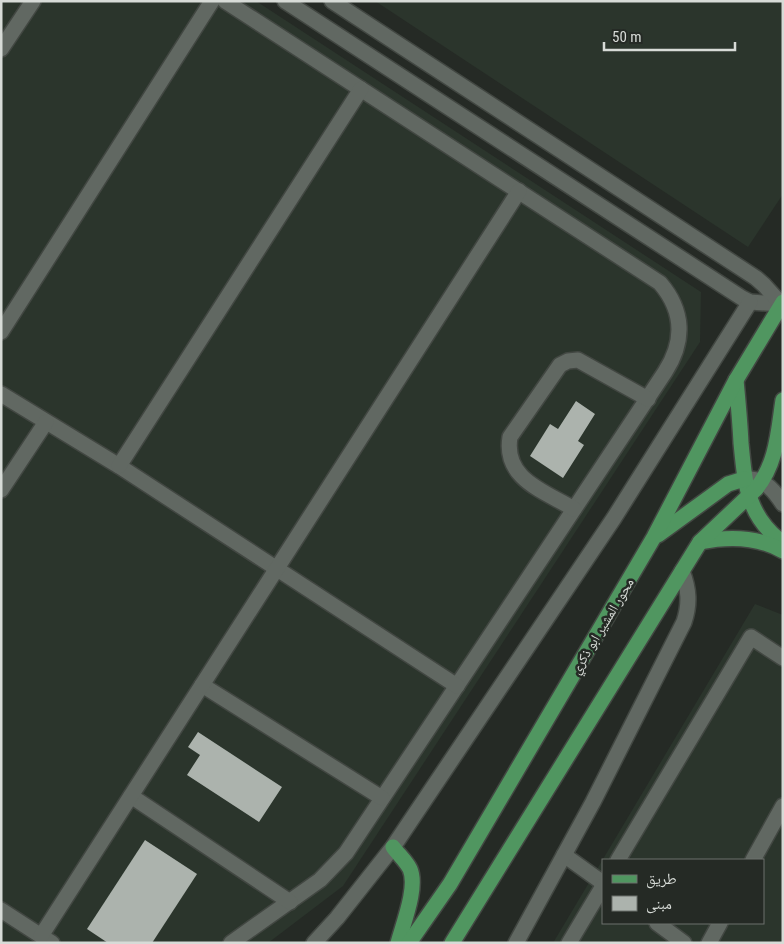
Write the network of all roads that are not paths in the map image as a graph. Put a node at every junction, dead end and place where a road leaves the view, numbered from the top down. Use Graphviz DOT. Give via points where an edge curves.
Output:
graph roads {
  1 [pos="33,1"];
  2 [pos="212,1"];
  3 [pos="225,1"];
  4 [pos="285,1"];
  5 [pos="332,1"];
  6 [pos="1,49"];
  7 [pos="360,89"];
  8 [pos="519,191"];
  9 [pos="750,302"];
  10 [pos="782,303"];
  11 [pos="1,332"];
  12 [pos="736,380"];
  13 [pos="1,394"];
  14 [pos="648,398"];
  15 [pos="783,400"];
  16 [pos="46,422"];
  17 [pos="779,426"];
  18 [pos="783,444"];
  19 [pos="118,466"];
  20 [pos="744,479"];
  21 [pos="762,481"];
  22 [pos="1,490"];
  23 [pos="748,496"];
  24 [pos="783,504"];
  25 [pos="574,509"];
  26 [pos="654,537"];
  27 [pos="700,542"];
  28 [pos="783,543"];
  29 [pos="783,551"];
  30 [pos="277,569"];
  31 [pos="682,571"];
  32 [pos="783,658"];
  33 [pos="202,685"];
  34 [pos="457,686"];
  35 [pos="131,796"];
  36 [pos="382,798"];
  37 [pos="783,806"];
  38 [pos="392,847"];
  39 [pos="564,855"];
  40 [pos="619,859"];
  41 [pos="754,859"];
  42 [pos="602,884"];
  43 [pos="602,887"];
  44 [pos="290,902"];
  45 [pos="1,910"];
  46 [pos="337,918"];
  47 [pos="658,924"];
  48 [pos="719,924"];
  49 [pos="47,939"];
  50 [pos="231,943"];
  51 [pos="304,943"];
  52 [pos="314,943"];
  53 [pos="398,943"];
  54 [pos="409,943"];
  55 [pos="452,943"];
  56 [pos="516,943"];
  57 [pos="569,943"];
  58 [pos="684,943"];
  59 [pos="709,943"];
  1 -- 6 [label="street"];
  2 -- 11 [label="street"];
  3 -- 7 [label="street"];
  4 -- 9 [label="street"];
  5 -- 10 [label="street" via="756,278"];
  7 -- 8 [label="street"];
  7 -- 19 [label="street"];
  8 -- 14 [label="street" via="660,282 671,296 680,329 678,346"];
  8 -- 30 [label="street"];
  9 -- 10 [label="street"];
  9 -- 38 [label="street" via="614,518"];
  10 -- 12 [label="main road, محور المشير ابو ذكري"];
  12 -- 20 [label="main road"];
  12 -- 26 [label="main road, محور المشير ابو ذكري"];
  13 -- 16 [label="street"];
  14 -- 25 [label="street"];
  14 -- 25 [label="street" via="578,360 568,361 560,365 510,436 508,450 513,466 524,479"];
  15 -- 17 [label="main road"];
  16 -- 19 [label="street"];
  16 -- 22 [label="street"];
  17 -- 18 [label="street"];
  17 -- 21 [label="main road" via="774,456"];
  19 -- 30 [label="street"];
  20 -- 21 [label="street"];
  20 -- 23 [label="main road"];
  20 -- 26 [label="main road" via="728,484"];
  21 -- 23 [label="main road"];
  21 -- 24 [label="street"];
  23 -- 27 [label="main road"];
  23 -- 28 [label="main road" via="760,520"];
  25 -- 34 [label="street"];
  26 -- 54 [label="main road, محور المشير ابو ذكري" via="450,884"];
  27 -- 29 [label="main road" via="742,538 773,545"];
  27 -- 31 [label="main road"];
  30 -- 33 [label="street"];
  30 -- 34 [label="street"];
  31 -- 39 [label="street" via="689,597 684,622"];
  31 -- 55 [label="main road"];
  32 -- 40 [label="street" via="751,637"];
  33 -- 35 [label="street"];
  33 -- 36 [label="street"];
  34 -- 36 [label="street"];
  35 -- 44 [label="street"];
  35 -- 49 [label="street"];
  36 -- 44 [label="street" via="333,868"];
  37 -- 41 [label="street"];
  38 -- 46 [label="street"];
  38 -- 53 [label="main road" via="410,869 413,881"];
  39 -- 42 [label="street"];
  39 -- 56 [label="street"];
  43 -- 57 [label="street"];
  44 -- 50 [label="street"];
  45 -- 49 [label="street"];
  46 -- 51 [label="street"];
  46 -- 52 [label="street"];
  47 -- 58 [label="street"];
  48 -- 59 [label="street"];
}
